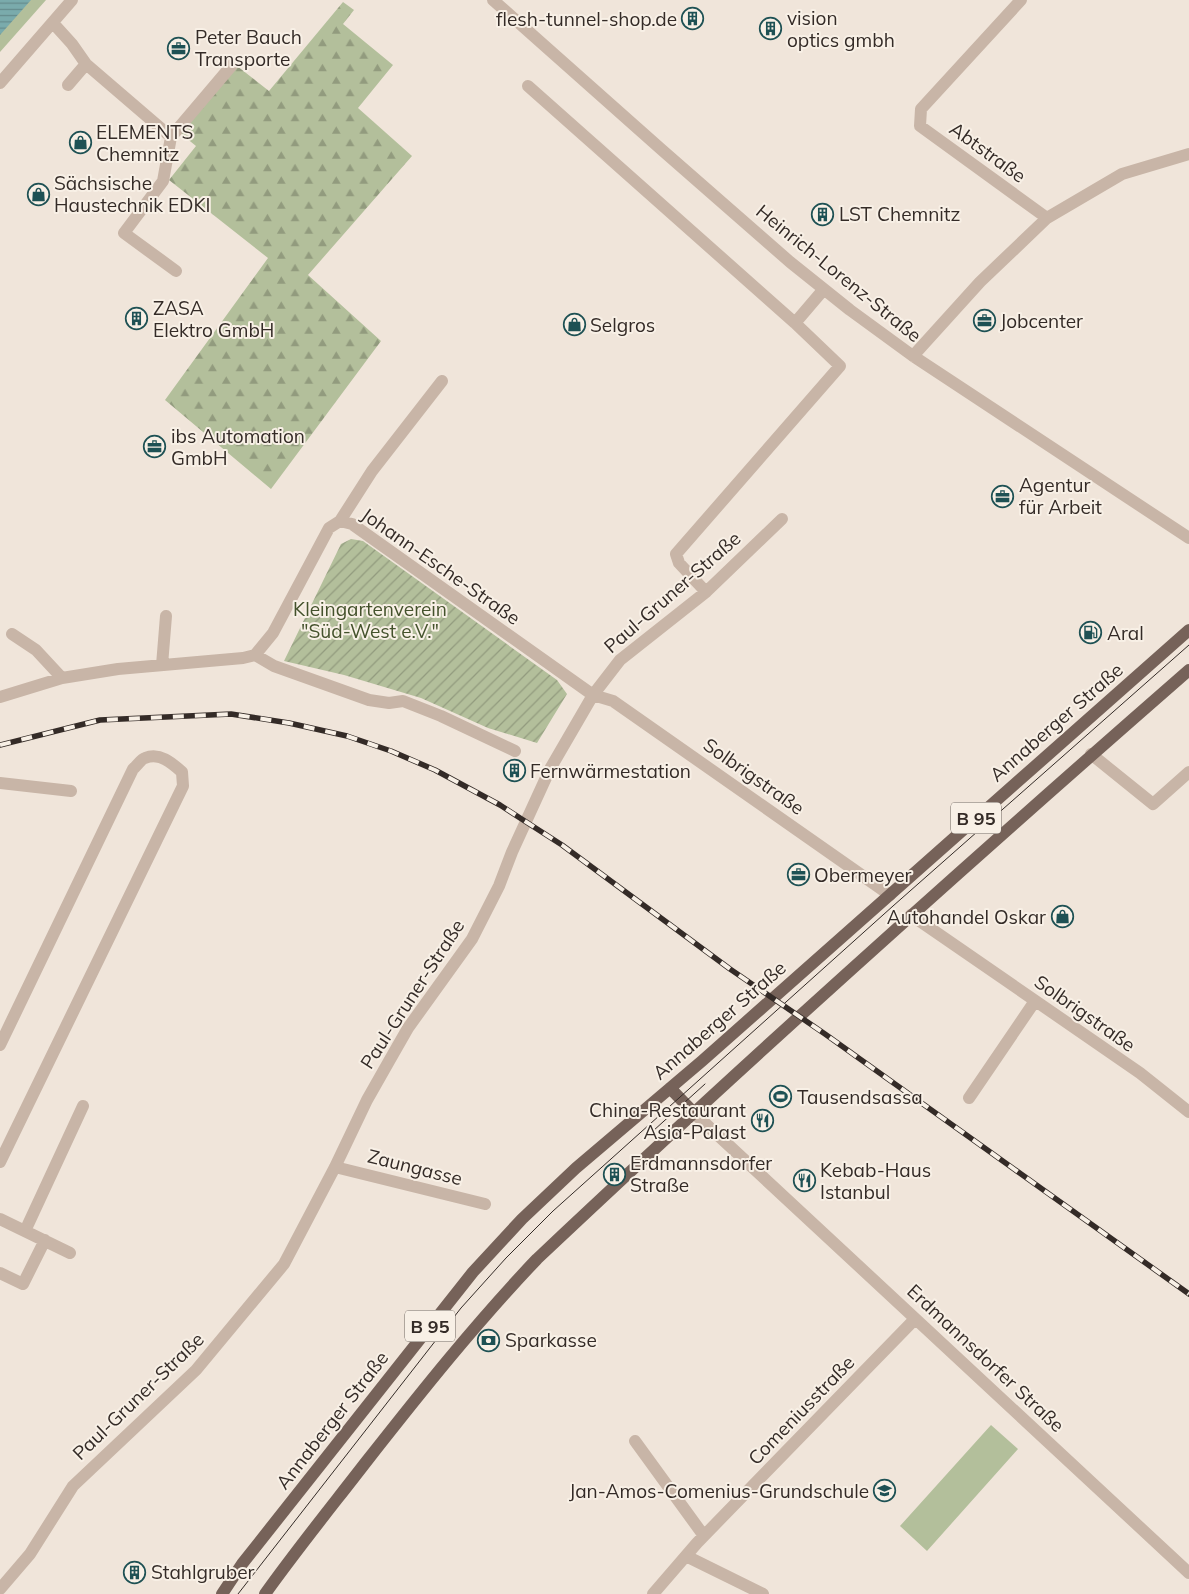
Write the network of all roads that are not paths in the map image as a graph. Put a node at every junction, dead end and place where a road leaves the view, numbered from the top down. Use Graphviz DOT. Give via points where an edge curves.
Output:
graph roads {
  1 [pos="72,0"];
  2 [pos="492,0"];
  3 [pos="1021,0"];
  4 [pos="52,23"];
  5 [pos="86,64"];
  6 [pos="232,65"];
  7 [pos="0,83"];
  8 [pos="68,85"];
  9 [pos="528,86"];
  10 [pos="171,137"];
  11 [pos="1189,154"];
  12 [pos="1047,218"];
  13 [pos="176,271"];
  14 [pos="824,289"];
  15 [pos="795,323"];
  16 [pos="912,356"];
  17 [pos="442,381"];
  18 [pos="782,519"];
  19 [pos="340,521"];
  20 [pos="1189,538"];
  21 [pos="706,592"];
  22 [pos="166,616"];
  23 [pos="1189,630"];
  24 [pos="12,634"];
  25 [pos="255,655"];
  26 [pos="162,665"];
  27 [pos="1189,670"];
  28 [pos="62,678"];
  29 [pos="593,695"];
  30 [pos="0,698"];
  31 [pos="514,751"];
  32 [pos="1091,754"];
  33 [pos="1189,772"];
  34 [pos="0,783"];
  35 [pos="71,791"];
  36 [pos="890,895"];
  37 [pos="911,915"];
  38 [pos="1035,1001"];
  39 [pos="0,1045"];
  40 [pos="670,1088"];
  41 [pos="969,1098"];
  42 [pos="83,1106"];
  43 [pos="1189,1112"];
  44 [pos="694,1113"];
  45 [pos="0,1162"];
  46 [pos="335,1167"];
  47 [pos="485,1204"];
  48 [pos="0,1219"];
  49 [pos="25,1231"];
  50 [pos="45,1240"];
  51 [pos="70,1253"];
  52 [pos="0,1273"];
  53 [pos="915,1319"];
  54 [pos="634,1441"];
  55 [pos="704,1536"];
  56 [pos="686,1556"];
  57 [pos="1189,1573"];
  58 [pos="0,1589"];
  59 [pos="222,1594"];
  60 [pos="264,1594"];
  61 [pos="653,1594"];
  62 [pos="763,1594"];
  1 -- 4 [label="street"];
  2 -- 14 [label="street, Heinrich-Lorenz-Straße"];
  3 -- 12 [label="street, Abtstraße" via="921,109 920,126"];
  4 -- 5 [label="street"];
  4 -- 7 [label="street"];
  5 -- 8 [label="street"];
  5 -- 10 [label="street"];
  6 -- 10 [label="street"];
  9 -- 15 [label="street"];
  10 -- 13 [label="street" via="163,181 124,233"];
  11 -- 12 [label="street" via="1122,174"];
  12 -- 16 [label="street" via="980,282"];
  14 -- 15 [label="street"];
  14 -- 16 [label="street, Heinrich-Lorenz-Straße"];
  15 -- 21 [label="street" via="840,366 676,554 679,563"];
  16 -- 20 [label="street, Heinrich-Lorenz-Straße"];
  17 -- 19 [label="street" via="372,471"];
  18 -- 21 [label="street, Paul-Gruner-Straße"];
  19 -- 25 [label="street, Johann-Esche-Straße" via="329,528 273,633"];
  19 -- 29 [label="street, Johann-Esche-Straße" via="352,524"];
  21 -- 29 [label="street, Paul-Gruner-Straße" via="620,660"];
  22 -- 26 [label="street"];
  23 -- 36 [label="main road, Annaberger Straße / B 95"];
  24 -- 28 [label="street" via="36,650"];
  25 -- 26 [label="street"];
  25 -- 31 [label="street" via="274,666 369,700 389,704 403,701"];
  26 -- 28 [label="street"];
  27 -- 32 [label="main road, B 95"];
  28 -- 30 [label="street"];
  29 -- 36 [label="street, Solbrigstraße" via="613,701"];
  29 -- 46 [label="street, Paul-Gruner-Straße" via="550,770 472,939 408,1028 367,1100"];
  32 -- 33 [label="street" via="1152,804"];
  32 -- 37 [label="main road, B 95"];
  34 -- 35 [label="street"];
  36 -- 40 [label="main road, Annaberger Straße / B 95"];
  37 -- 38 [label="street, Solbrigstraße"];
  37 -- 44 [label="main road, B 95"];
  38 -- 41 [label="street"];
  38 -- 43 [label="street, Solbrigstraße" via="1140,1073"];
  39 -- 45 [label="street" via="133,769 145,758 160,757 172,763 182,772 183,786"];
  40 -- 44 [label="main road, Erdmannsdorfer Straße"];
  40 -- 59 [label="main road, Annaberger Straße / B 95" via="551,1191 473,1272 242,1564"];
  42 -- 49 [label="street"];
  44 -- 53 [label="street, Erdmannsdorfer Straße"];
  44 -- 60 [label="main road, B 95" via="536,1259 493,1305"];
  46 -- 47 [label="street, Zaungasse"];
  46 -- 58 [label="street, Paul-Gruner-Straße" via="284,1264 196,1370 72,1486 30,1554"];
  48 -- 49 [label="street"];
  49 -- 50 [label="street"];
  50 -- 51 [label="street"];
  50 -- 52 [label="street" via="24,1284"];
  53 -- 55 [label="street, Comeniusstraße"];
  53 -- 57 [label="street, Erdmannsdorfer Straße"];
  54 -- 55 [label="street"];
  55 -- 56 [label="street, Comeniusstraße"];
  56 -- 61 [label="street, Comeniusstraße"];
  56 -- 62 [label="street"];
}
